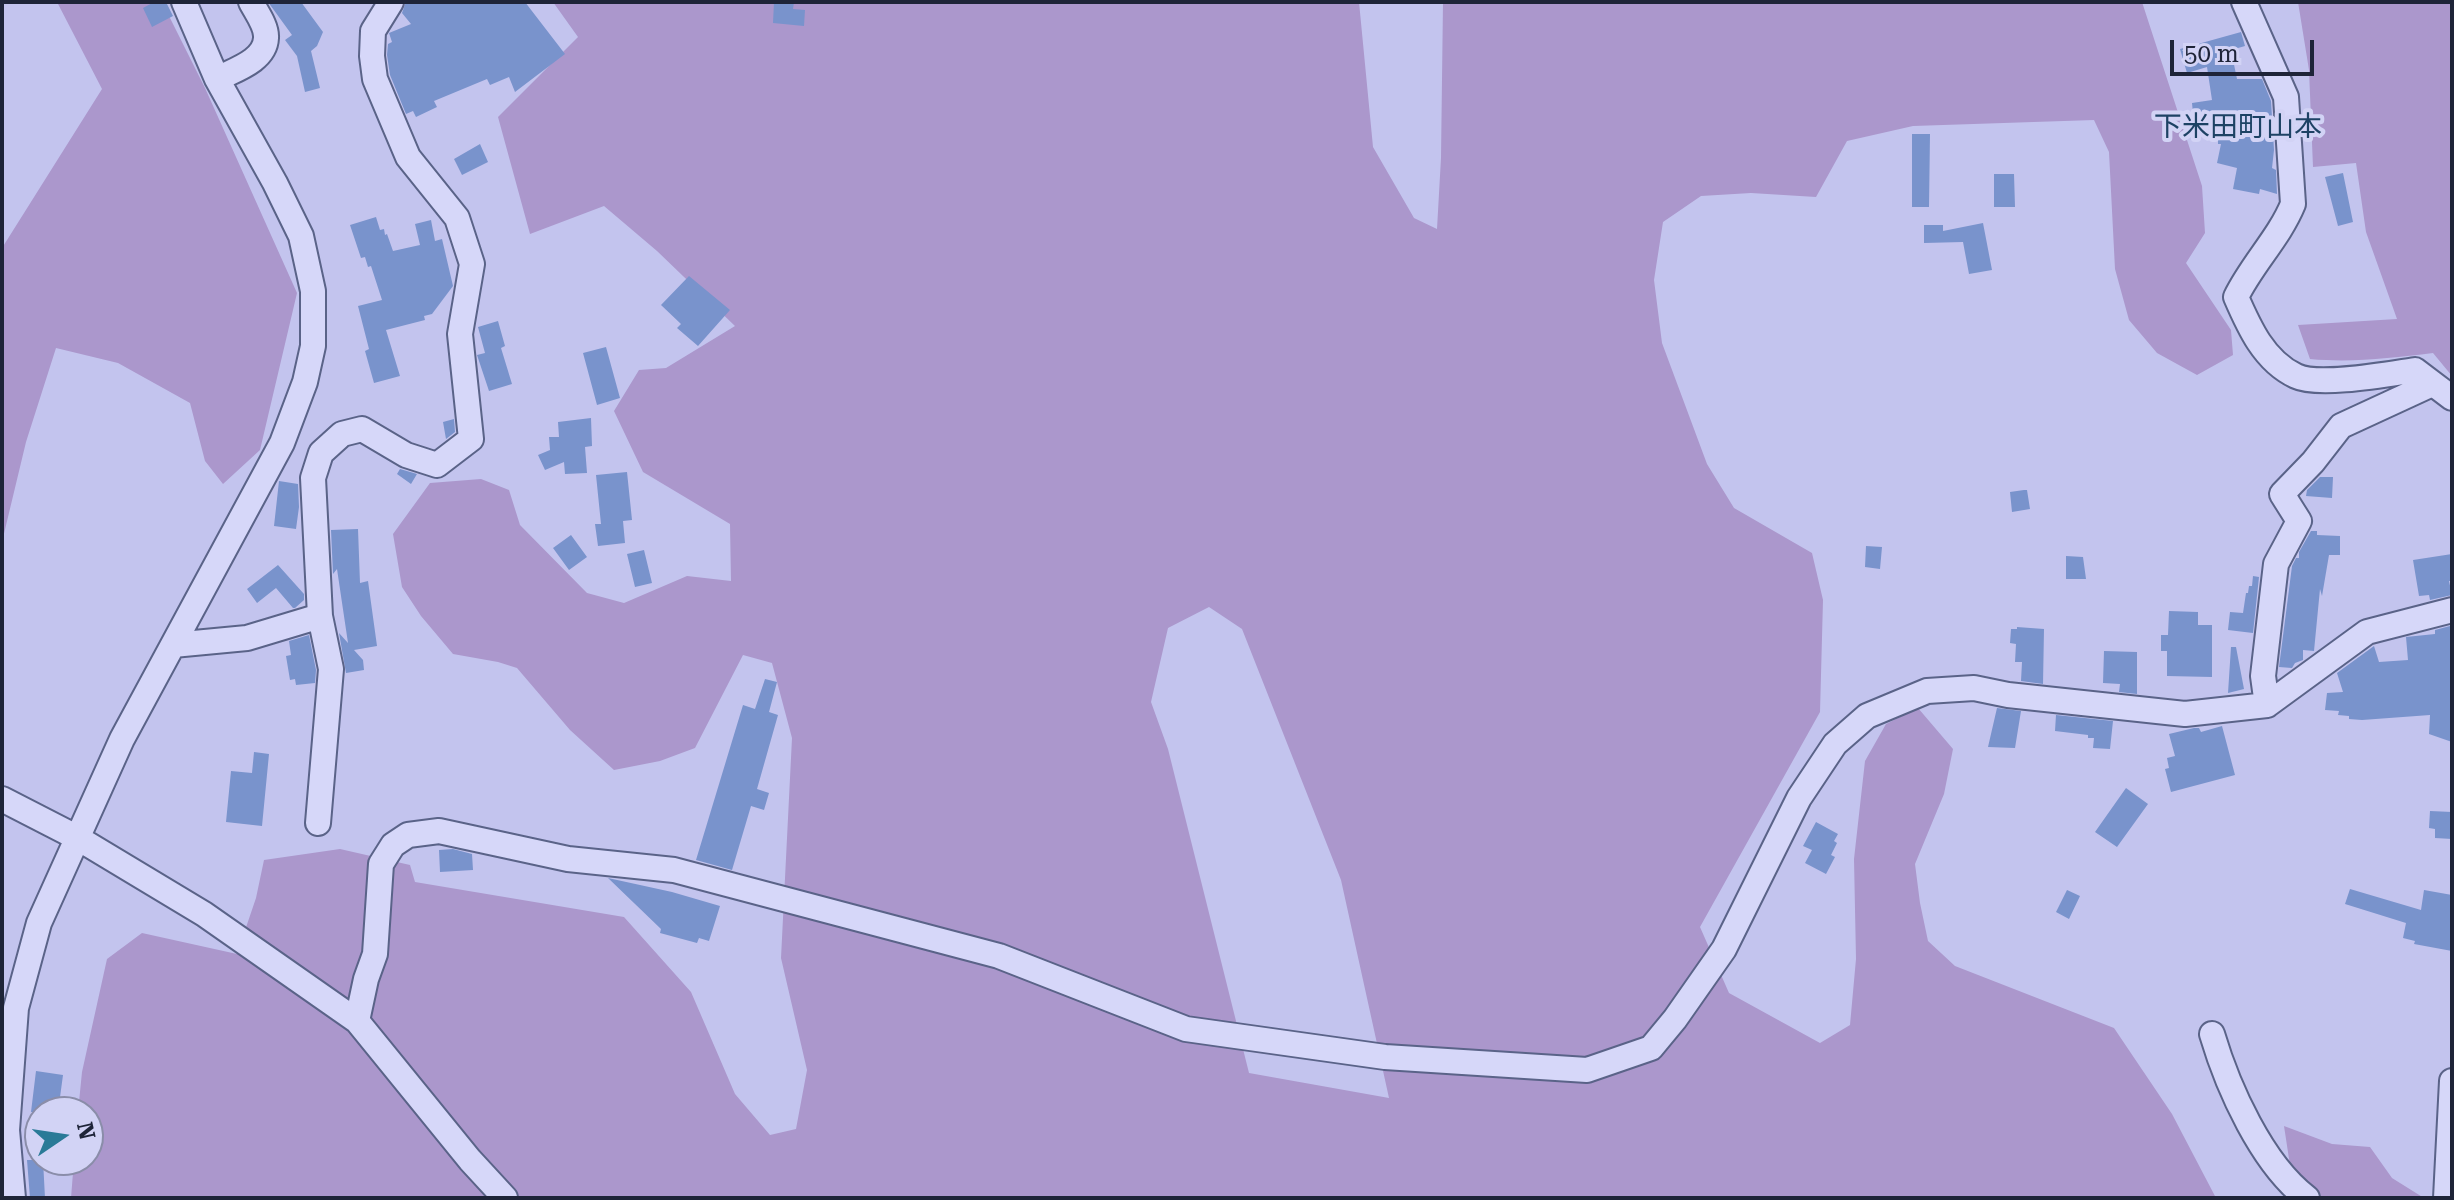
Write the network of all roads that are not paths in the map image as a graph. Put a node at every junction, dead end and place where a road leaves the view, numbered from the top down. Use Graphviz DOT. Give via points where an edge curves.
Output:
graph roads {
  1 [pos="184,2"];
  2 [pos="251,2"];
  3 [pos="391,2"];
  4 [pos="2244,2"];
  5 [pos="217,79"];
  6 [pos="2432,384"];
  7 [pos="2452,398"];
  8 [pos="2452,610"];
  9 [pos="320,616"];
  10 [pos="173,645"];
  11 [pos="2267,705"];
  12 [pos="2,799"];
  13 [pos="318,823"];
  14 [pos="76,837"];
  15 [pos="357,1021"];
  16 [pos="2212,1034"];
  17 [pos="2452,1081"];
  18 [pos="13,1198"];
  19 [pos="505,1198"];
  20 [pos="2307,1198"];
  21 [pos="2446,1198"];
  1 -- 5 [label="street"];
  2 -- 5 [label="street" via="264,27 265,43 248,64"];
  3 -- 9 [label="street" via="373,31 375,79 408,157 457,218 472,264 460,334 471,439 437,465 406,455 362,429 342,434 321,453 313,478"];
  4 -- 6 [label="street" via="2286,97 2293,204 2236,297 2245,319 2258,343 2297,377 2331,380 2415,370"];
  5 -- 10 [label="street" via="301,236 313,291 313,346 282,443"];
  6 -- 7 [label="street"];
  6 -- 11 [label="street" via="2341,426 2282,494 2299,521 2276,564 2263,676"];
  8 -- 11 [label="street" via="2367,632"];
  9 -- 10 [label="street" via="247,638"];
  9 -- 13 [label="street" via="331,669"];
  10 -- 14 [label="street"];
  11 -- 15 [label="street" via="2185,714 1974,688 1927,691 1867,716 1835,744 1799,798 1724,949 1675,1019 1651,1048 1587,1070 1385,1057 1186,1029 999,956 674,870 568,859 439,831 408,835 393,845 381,864 375,954"];
  12 -- 14 [label="street"];
  14 -- 15 [label="street" via="204,914"];
  14 -- 18 [label="street" via="39,923 16,1008 7,1130"];
  15 -- 19 [label="street"];
  16 -- 20 [label="street" via="2222,1069 2253,1133 2284,1177"];
  17 -- 21 [label="street"];
}
